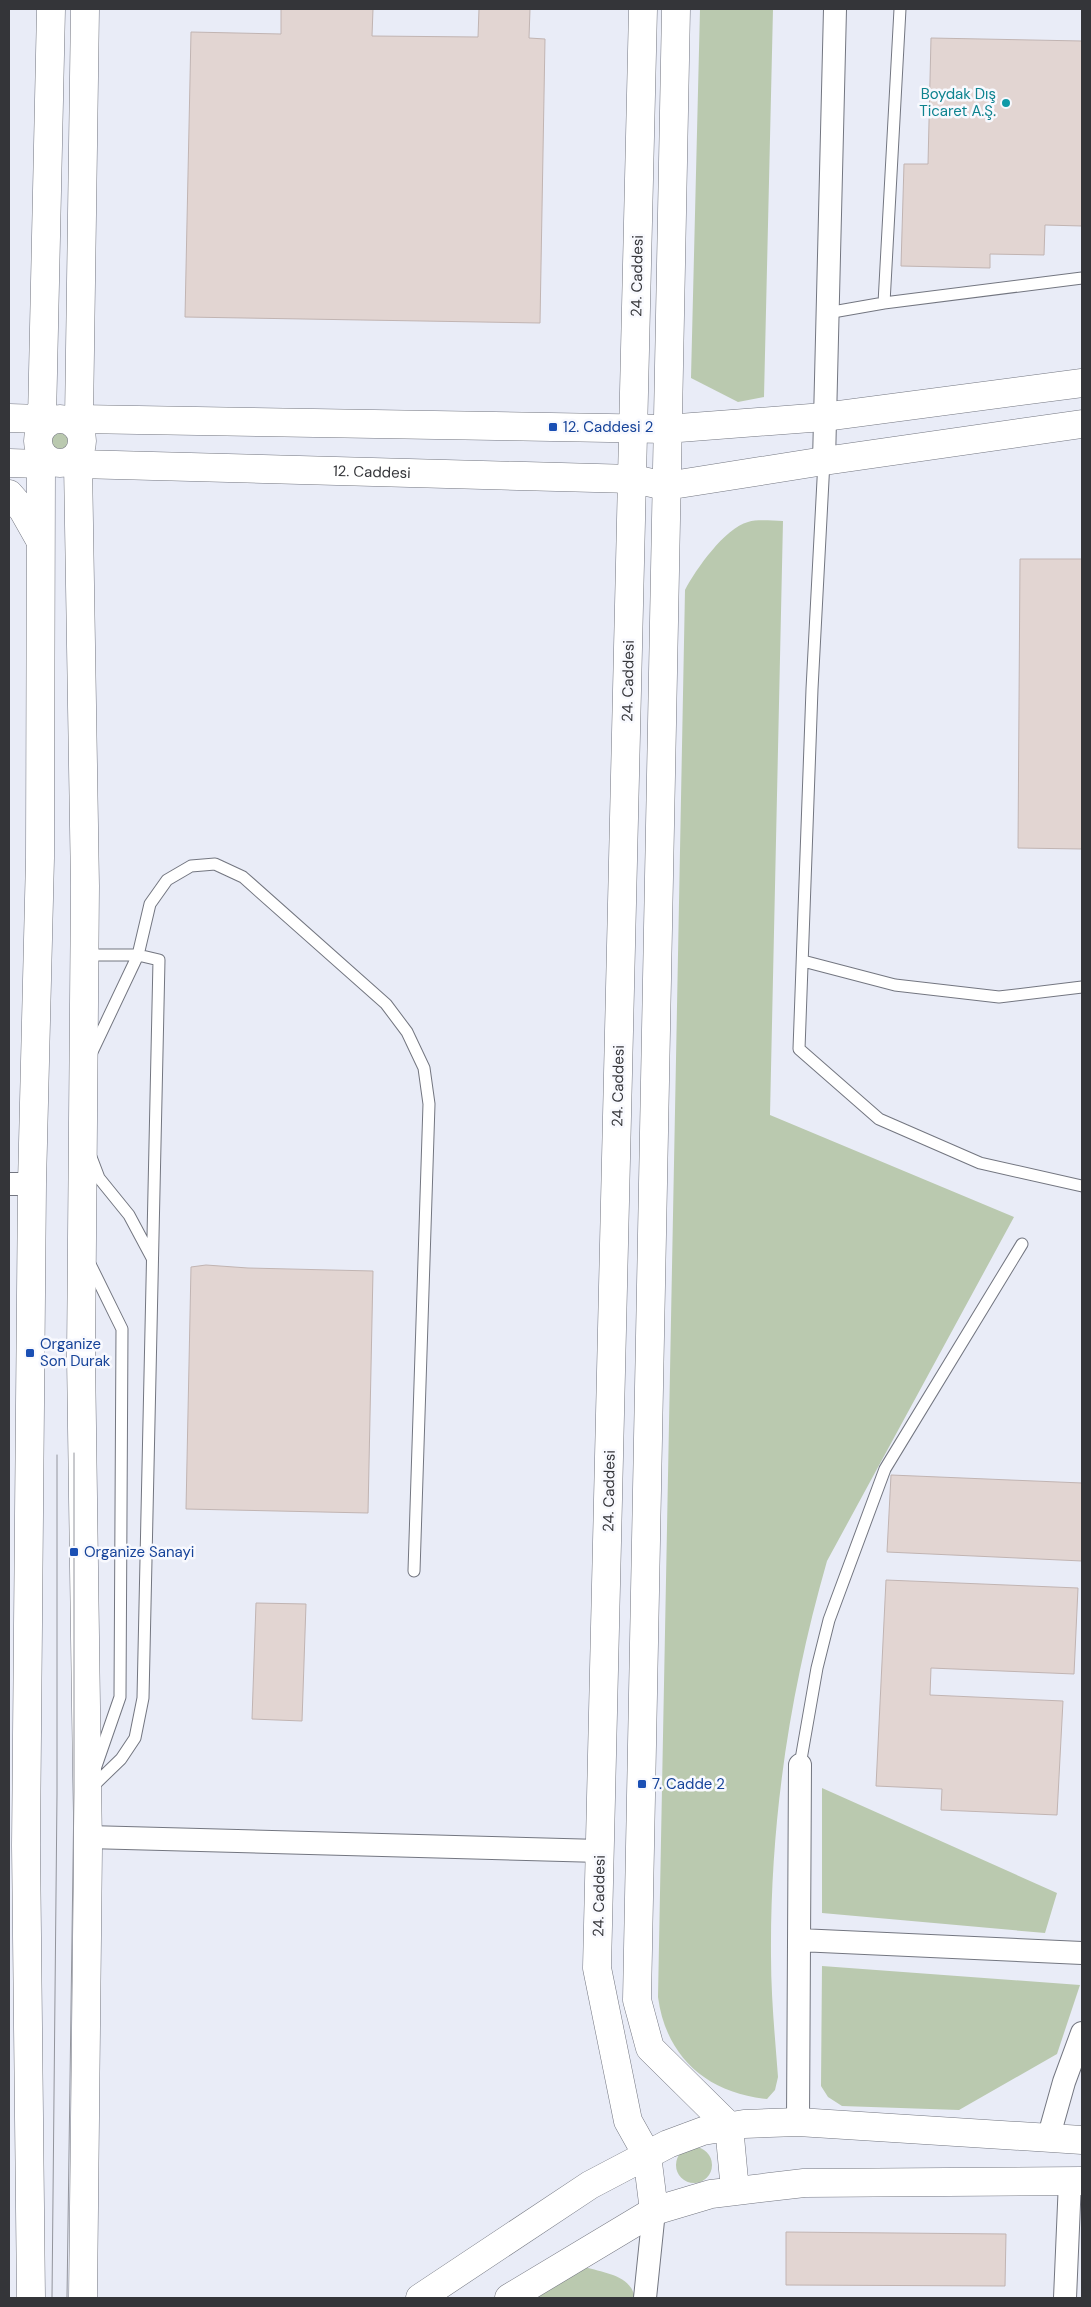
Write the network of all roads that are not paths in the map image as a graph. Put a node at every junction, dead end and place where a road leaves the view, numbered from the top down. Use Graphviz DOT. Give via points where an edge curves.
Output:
graph roads {
  1 [pos="51,9"];
  2 [pos="86,9"];
  3 [pos="643,9"];
  4 [pos="676,9"];
  5 [pos="835,9"];
  6 [pos="900,9"];
  7 [pos="1082,278"];
  8 [pos="884,303"];
  9 [pos="826,313"];
  10 [pos="1082,383"];
  11 [pos="824,417"];
  12 [pos="9,418"];
  13 [pos="44,421"];
  14 [pos="77,422"];
  15 [pos="1082,424"];
  16 [pos="633,428"];
  17 [pos="666,429"];
  18 [pos="43,461"];
  19 [pos="76,461"];
  20 [pos="824,461"];
  21 [pos="9,463"];
  22 [pos="633,479"];
  23 [pos="666,486"];
  24 [pos="9,494"];
  25 [pos="41,541"];
  26 [pos="85,955"];
  27 [pos="138,955"];
  28 [pos="803,961"];
  29 [pos="1082,987"];
  30 [pos="84,1069"];
  31 [pos="83,1137"];
  32 [pos="20,1184"];
  33 [pos="1082,1186"];
  34 [pos="1022,1244"];
  35 [pos="82,1247"];
  36 [pos="153,1259"];
  37 [pos="414,1571"];
  38 [pos="800,1765"];
  39 [pos="87,1792"];
  40 [pos="88,1837"];
  41 [pos="17,1845"];
  42 [pos="600,1851"];
  43 [pos="799,1940"];
  44 [pos="1082,1954"];
  45 [pos="1082,2033"];
  46 [pos="798,2122"];
  47 [pos="729,2126"];
  48 [pos="1048,2139"];
  49 [pos="1082,2140"];
  50 [pos="658,2149"];
  51 [pos="1076,2181"];
  52 [pos="723,2192"];
  53 [pos="654,2211"];
  54 [pos="32,2298"];
  55 [pos="84,2298"];
  56 [pos="420,2298"];
  57 [pos="509,2298"];
  58 [pos="645,2298"];
  59 [pos="1065,2298"];
  1 -- 13 [label="street"];
  2 -- 14 [label="street"];
  3 -- 16 [label="street, 24. Caddesi"];
  4 -- 17 [label="street"];
  5 -- 9 [label="street"];
  6 -- 8 [label="lane"];
  7 -- 8 [label="lane"];
  8 -- 9 [label="lane"];
  9 -- 11 [label="street"];
  10 -- 11 [label="street"];
  11 -- 17 [label="street"];
  11 -- 20 [label="street"];
  12 -- 13 [label="street"];
  13 -- 14 [label="street"];
  13 -- 18 [label="street" via="38,444"];
  14 -- 16 [label="street"];
  14 -- 19 [label="street" via="82,438"];
  15 -- 20 [label="street"];
  16 -- 17 [label="street"];
  16 -- 22 [label="street, 24. Caddesi"];
  17 -- 23 [label="street"];
  18 -- 19 [label="street" via="59,464"];
  18 -- 21 [label="street"];
  18 -- 25 [label="street"];
  19 -- 22 [label="street, 12. Caddesi"];
  19 -- 26 [label="street"];
  20 -- 23 [label="street"];
  20 -- 28 [label="lane"];
  22 -- 23 [label="street, 12. Caddesi"];
  22 -- 42 [label="street, 24. Caddesi"];
  23 -- 47 [label="street" via="637,2000 650,2048"];
  24 -- 25 [label="street" via="23,510"];
  25 -- 32 [label="street" via="40,858"];
  26 -- 27 [label="lane"];
  26 -- 30 [label="street"];
  27 -- 30 [label="lane"];
  27 -- 36 [label="lane" via="159,960"];
  27 -- 37 [label="lane" via="150,904 166,880 191,866 215,864 243,877 386,1004 407,1032 424,1068 428,1104"];
  28 -- 29 [label="lane" via="895,984 999,997"];
  28 -- 33 [label="lane" via="799,1049 879,1119 980,1163"];
  30 -- 31 [label="street"];
  31 -- 35 [label="street"];
  31 -- 36 [label="lane" via="99,1178 129,1215"];
  32 -- 41 [label="street"];
  34 -- 38 [label="lane" via="885,1469 829,1620 811,1697"];
  35 -- 39 [label="street"];
  35 -- 39 [label="lane" via="122,1329 120,1697"];
  36 -- 39 [label="lane" via="143,1698 135,1738 121,1759"];
  38 -- 43 [label="street"];
  39 -- 40 [label="street"];
  40 -- 42 [label="street"];
  40 -- 55 [label="street"];
  41 -- 54 [label="street"];
  42 -- 50 [label="street, 24. Caddesi" via="597,1968 628,2121"];
  43 -- 44 [label="street"];
  43 -- 46 [label="street"];
  45 -- 48 [label="street"];
  46 -- 47 [label="street"];
  46 -- 48 [label="street"];
  47 -- 50 [label="street" via="703,2131"];
  47 -- 52 [label="street"];
  48 -- 49 [label="street"];
  50 -- 53 [label="street"];
  50 -- 56 [label="street" via="574,2195"];
  51 -- 52 [label="street" via="804,2183"];
  51 -- 59 [label="street"];
  52 -- 53 [label="street"];
  53 -- 57 [label="street"];
  53 -- 58 [label="street"];
}
